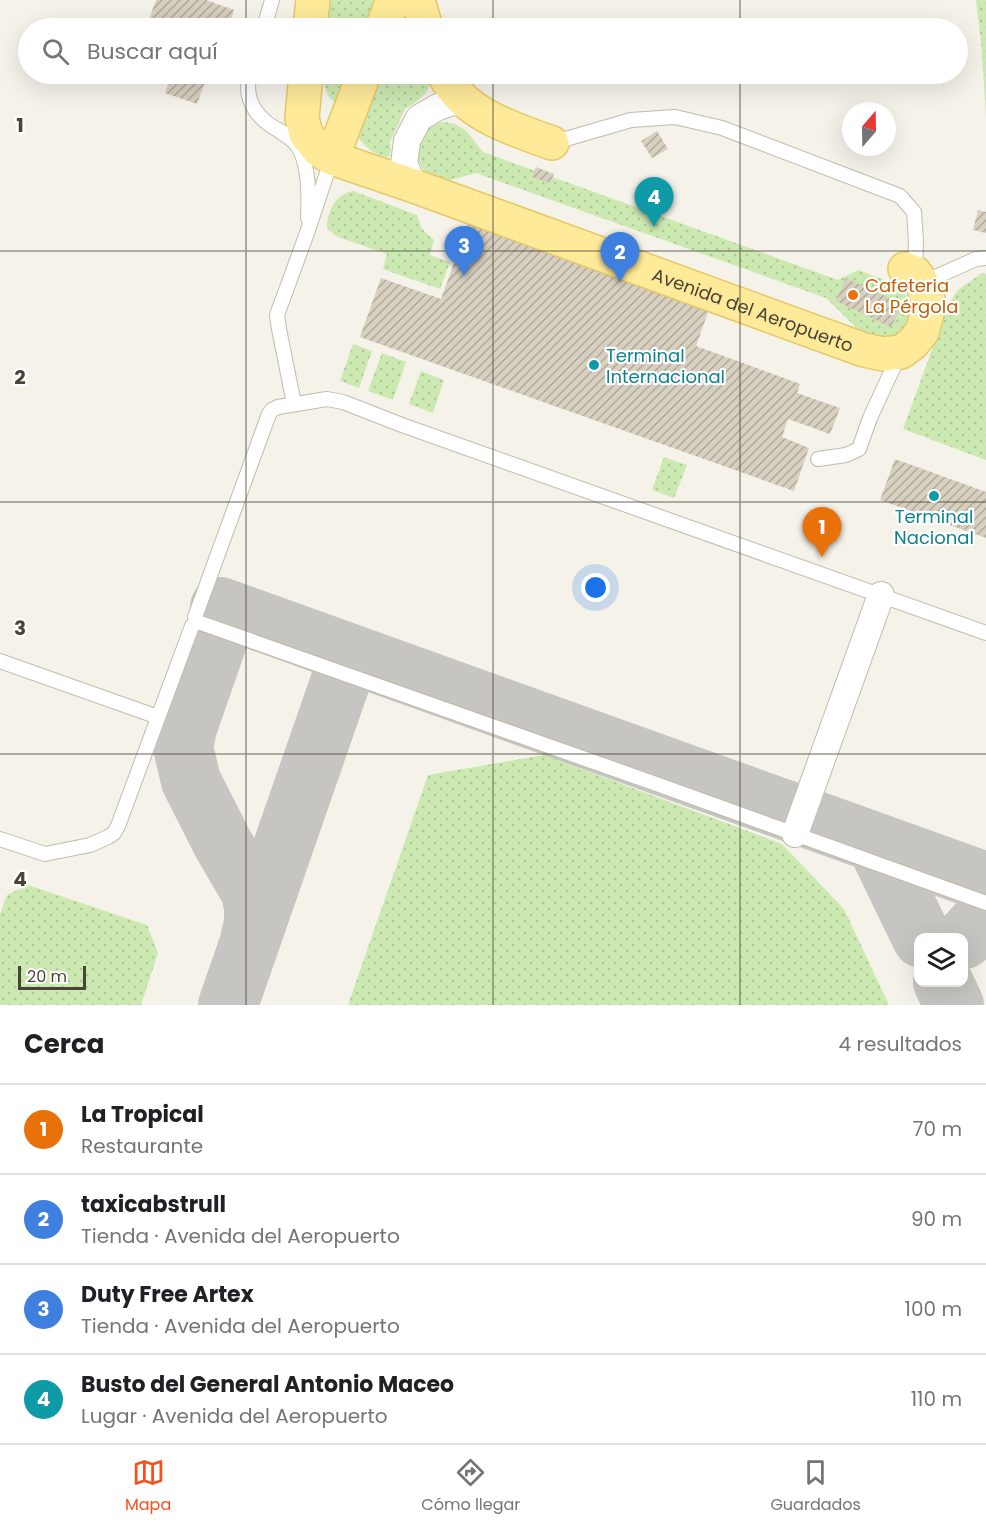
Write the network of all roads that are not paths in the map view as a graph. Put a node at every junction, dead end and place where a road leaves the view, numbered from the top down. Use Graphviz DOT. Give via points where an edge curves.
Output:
graph roads {
  1 [pos="272,0"];
  2 [pos="313,0"];
  3 [pos="393,0"];
  4 [pos="418,0"];
  5 [pos="267,18"];
  6 [pos="311,18"];
  7 [pos="386,18"];
  8 [pos="423,18"];
  9 [pos="249,84"];
  10 [pos="305,84"];
  11 [pos="360,84"];
  12 [pos="453,86"];
  13 [pos="292,132"];
  14 [pos="552,143"];
  15 [pos="332,158"];
  16 [pos="414,186"];
  17 [pos="308,233"];
  18 [pos="986,258"];
  19 [pos="914,275"];
  20 [pos="901,352"];
  21 [pos="289,377"];
  22 [pos="327,399"];
  23 [pos="294,404"];
  24 [pos="272,410"];
  25 [pos="818,459"];
  26 [pos="881,595"];
  27 [pos="198,622"];
  28 [pos="986,633"];
  29 [pos="0,661"];
  30 [pos="158,717"];
  31 [pos="795,834"];
  32 [pos="0,839"];
  33 [pos="985,902"];
  1 -- 5 [label="lane"];
  2 -- 6 [label="main road"];
  3 -- 7 [label="main road"];
  4 -- 8 [label="main road"];
  9 -- 13 [label="lane" via="254,110 265,122"];
  10 -- 13 [label="main road" via="302,118"];
  11 -- 15 [label="main road"];
  12 -- 14 [label="main road" via="485,114"];
  12 -- 16 [label="street" via="438,107 418,118 407,141 404,164"];
  13 -- 15 [label="main road, Avenida del Aeropuerto"];
  13 -- 17 [label="lane" via="304,164"];
  14 -- 19 [label="lane" via="631,120 675,117 722,128 900,196 914,212"];
  15 -- 16 [label="main road, Avenida del Aeropuerto"];
  15 -- 17 [label="lane"];
  16 -- 20 [label="main road, Avenida del Aeropuerto" via="864,350"];
  17 -- 21 [label="lane" via="277,315"];
  18 -- 19 [label="lane"];
  19 -- 20 [label="main road" via="928,299 927,314 922,332"];
  20 -- 25 [label="lane" via="859,449"];
  21 -- 22 [label="lane" via="296,388"];
  21 -- 23 [label="lane"];
  21 -- 24 [label="lane" via="285,394"];
  22 -- 23 [label="lane"];
  22 -- 26 [label="lane"];
  23 -- 24 [label="lane"];
  24 -- 27 [label="lane" via="195,616"];
  26 -- 28 [label="lane"];
  26 -- 31 [label="street"];
  27 -- 30 [label="lane" via="192,626"];
  27 -- 31 [label="lane"];
  29 -- 30 [label="lane"];
  30 -- 32 [label="lane" via="118,826 108,837 45,854"];
  31 -- 33 [label="lane"];
}
